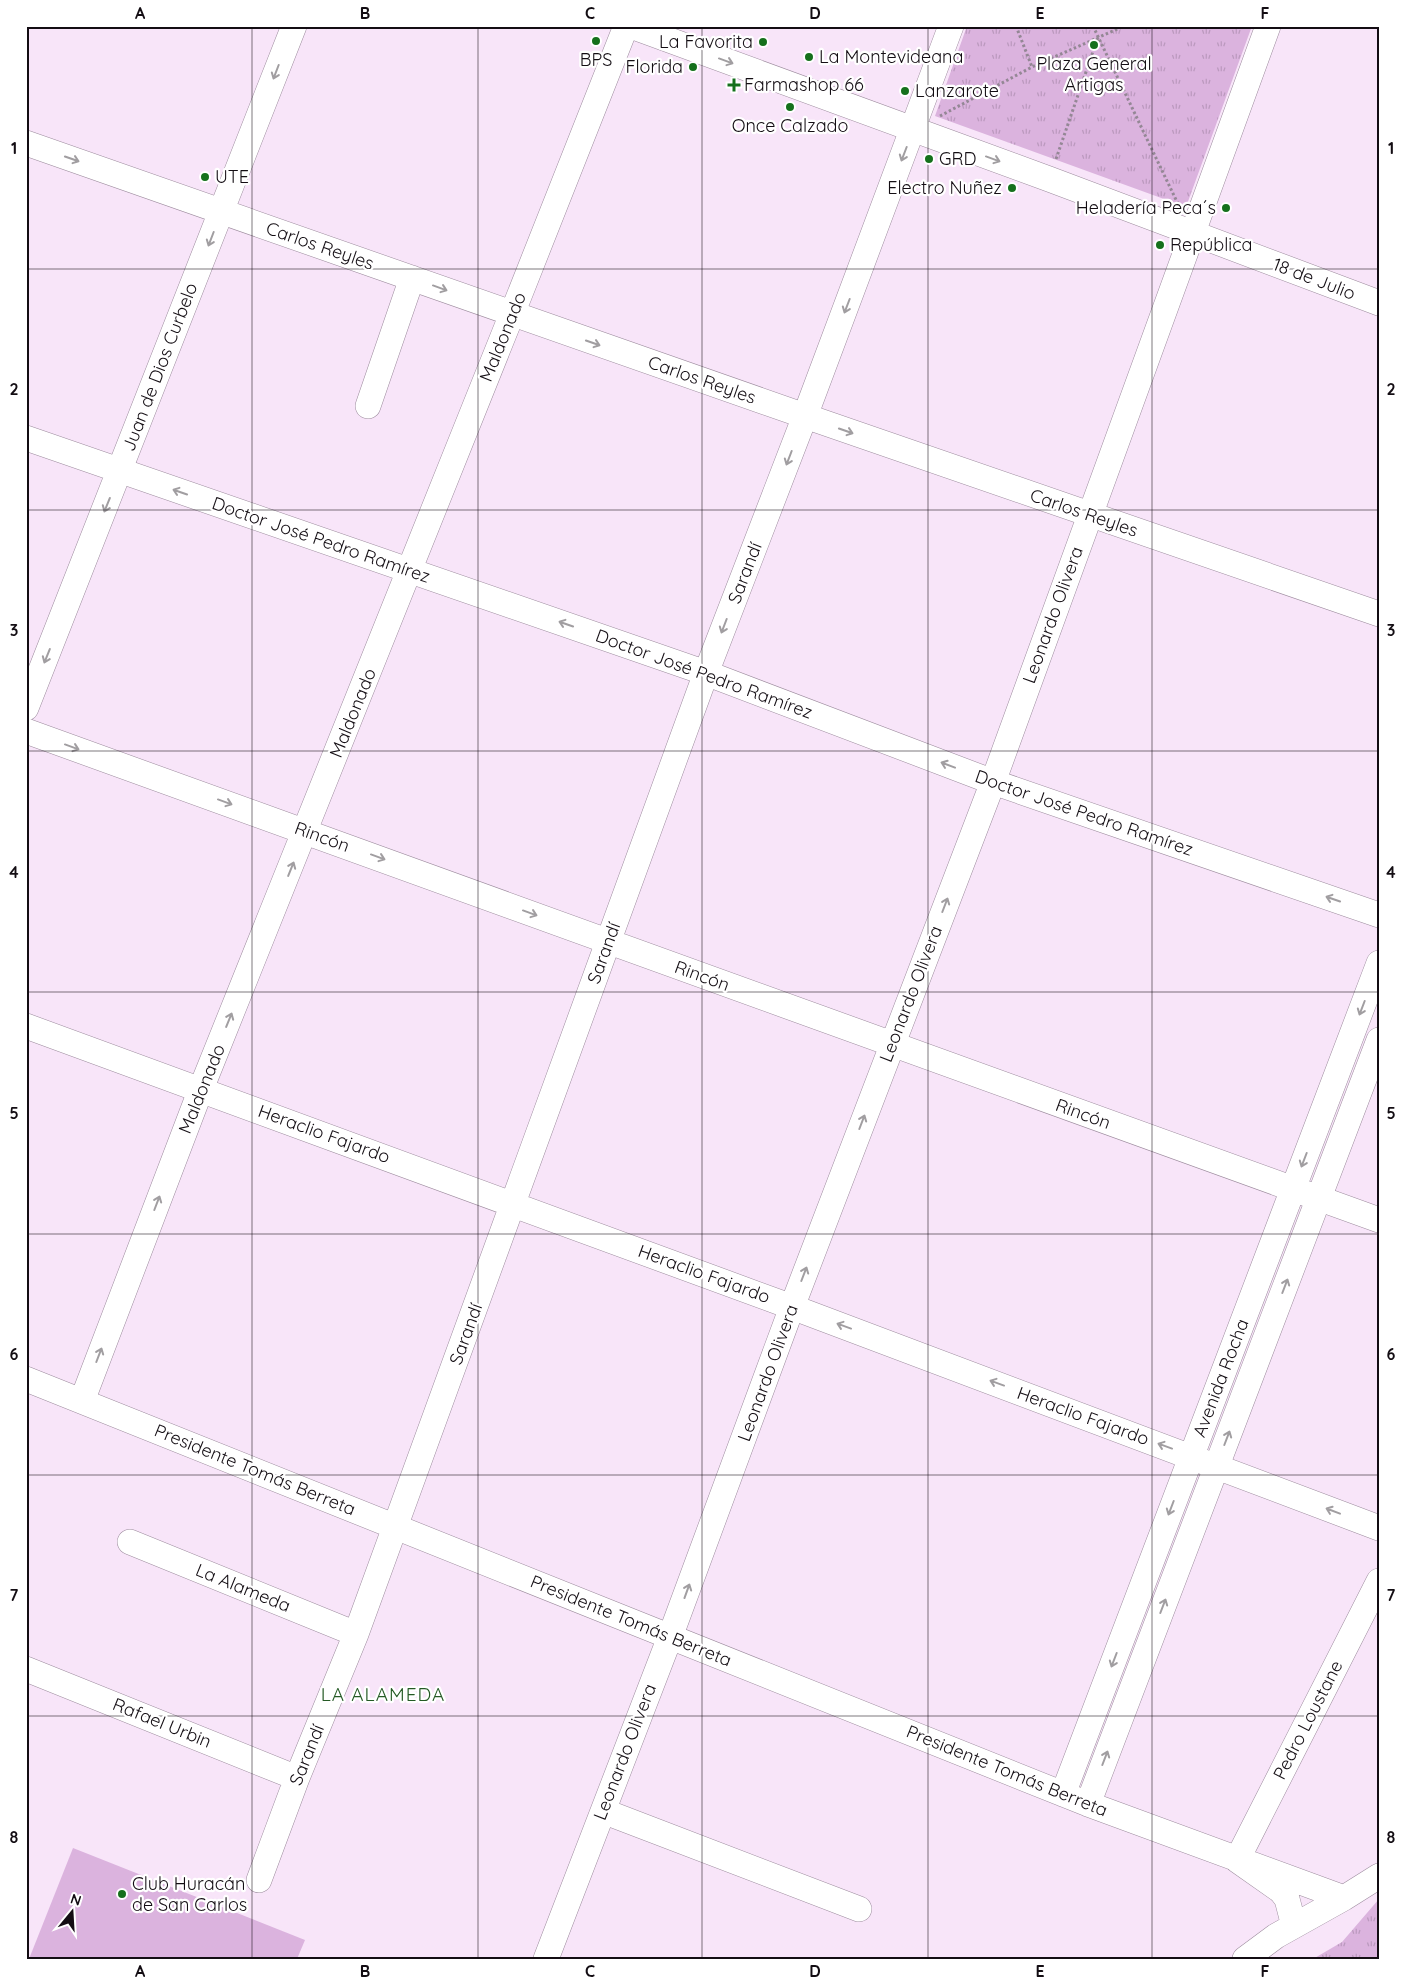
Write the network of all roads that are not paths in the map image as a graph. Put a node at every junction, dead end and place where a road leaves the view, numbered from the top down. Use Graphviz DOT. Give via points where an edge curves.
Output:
graph roads {
  1 [pos="294,26"];
  2 [pos="626,26"];
  3 [pos="631,26"];
  4 [pos="951,26"];
  5 [pos="1268,26"];
  6 [pos="913,130"];
  7 [pos="26,143"];
  8 [pos="222,211"];
  9 [pos="1192,232"];
  10 [pos="412,278"];
  11 [pos="1379,303"];
  12 [pos="512,314"];
  13 [pos="368,406"];
  14 [pos="805,416"];
  15 [pos="26,438"];
  16 [pos="120,471"];
  17 [pos="1088,515"];
  18 [pos="410,570"];
  19 [pos="1379,614"];
  20 [pos="706,673"];
  21 [pos="26,708"];
  22 [pos="26,731"];
  23 [pos="993,782"];
  24 [pos="306,831"];
  25 [pos="1379,915"];
  26 [pos="608,942"];
  27 [pos="1379,962"];
  28 [pos="26,1026"];
  29 [pos="1379,1040"];
  30 [pos="891,1045"];
  31 [pos="201,1089"];
  32 [pos="1293,1190"];
  33 [pos="1318,1199"];
  34 [pos="512,1204"];
  35 [pos="1379,1220"];
  36 [pos="792,1307"];
  37 [pos="26,1379"];
  38 [pos="82,1401"];
  39 [pos="1191,1456"];
  40 [pos="1216,1465"];
  41 [pos="396,1526"];
  42 [pos="1379,1528"];
  43 [pos="130,1542"];
  44 [pos="1379,1581"];
  45 [pos="356,1634"];
  46 [pos="670,1637"];
  47 [pos="26,1668"];
  48 [pos="297,1778"];
  49 [pos="1063,1794"];
  50 [pos="1088,1804"];
  51 [pos="603,1811"];
  52 [pos="1237,1860"];
  53 [pos="1379,1876"];
  54 [pos="259,1880"];
  55 [pos="1344,1898"];
  56 [pos="859,1909"];
  57 [pos="1285,1930"];
  58 [pos="546,1959"];
  59 [pos="1246,1959"];
  1 -- 8 [label="street, Juan de Dios Curbelo, one-way"];
  2 -- 12 [label="street, Maldonado"];
  3 -- 6 [label="street, 18 de Julio, one-way"];
  4 -- 6 [label="street, Sarandí"];
  5 -- 9 [label="street, Leonardo Olivera"];
  6 -- 9 [label="street, 18 de Julio, one-way"];
  6 -- 14 [label="street, Sarandí, one-way"];
  7 -- 8 [label="street, Carlos Reyles, one-way"];
  8 -- 10 [label="street, Carlos Reyles"];
  8 -- 16 [label="street, Juan de Dios Curbelo, one-way"];
  9 -- 11 [label="street, 18 de Julio"];
  9 -- 17 [label="street, Leonardo Olivera"];
  10 -- 12 [label="street, Carlos Reyles, one-way"];
  10 -- 13 [label="street"];
  12 -- 14 [label="street, Carlos Reyles, one-way"];
  12 -- 18 [label="street, Maldonado"];
  14 -- 17 [label="street, Carlos Reyles, one-way"];
  14 -- 20 [label="street, Sarandí, one-way"];
  15 -- 16 [label="street, Doctor José Pedro Ramírez"];
  18 -- 16 [label="street, Doctor José Pedro Ramírez, one-way"];
  16 -- 21 [label="street, Juan de Dios Curbelo, one-way"];
  17 -- 19 [label="street, Carlos Reyles"];
  17 -- 23 [label="street, Leonardo Olivera"];
  20 -- 18 [label="street, Doctor José Pedro Ramírez, one-way"];
  18 -- 24 [label="street, Maldonado"];
  23 -- 20 [label="street, Doctor José Pedro Ramírez, one-way"];
  20 -- 26 [label="street, Sarandí"];
  22 -- 24 [label="street, Rincón, one-way"];
  25 -- 23 [label="street, Doctor José Pedro Ramírez, one-way"];
  30 -- 23 [label="street, Leonardo Olivera, one-way"];
  24 -- 26 [label="street, Rincón, one-way"];
  31 -- 24 [label="street, Maldonado, one-way"];
  26 -- 30 [label="street, Rincón"];
  26 -- 34 [label="street, Sarandí"];
  27 -- 32 [label="street, Avenida Rocha, one-way"];
  28 -- 31 [label="street, Heraclio Fajardo"];
  29 -- 33 [label="street, Avenida Rocha"];
  30 -- 32 [label="street, Rincón"];
  36 -- 30 [label="street, Leonardo Olivera, one-way"];
  31 -- 34 [label="street, Heraclio Fajardo"];
  38 -- 31 [label="street, Maldonado, one-way"];
  32 -- 33 [label="street, Rincón"];
  32 -- 39 [label="street, Avenida Rocha"];
  33 -- 35 [label="street, Rincón"];
  40 -- 33 [label="street, Avenida Rocha, one-way"];
  34 -- 36 [label="street, Heraclio Fajardo"];
  34 -- 41 [label="street, Sarandí"];
  39 -- 36 [label="street, Heraclio Fajardo, one-way"];
  46 -- 36 [label="street, Leonardo Olivera, one-way"];
  37 -- 38 [label="street, Presidente Tomás Berreta"];
  38 -- 41 [label="street, Presidente Tomás Berreta"];
  39 -- 40 [label="street, Heraclio Fajardo"];
  39 -- 49 [label="street, Avenida Rocha, one-way"];
  42 -- 40 [label="street, Heraclio Fajardo, one-way"];
  50 -- 40 [label="street, Avenida Rocha, one-way"];
  41 -- 45 [label="street, Sarandí"];
  41 -- 46 [label="street, Presidente Tomás Berreta"];
  43 -- 45 [label="street, La Alameda"];
  44 -- 52 [label="street, Pedro Loustane"];
  45 -- 48 [label="street, Sarandí"];
  46 -- 49 [label="street, Presidente Tomás Berreta"];
  46 -- 51 [label="street, Leonardo Olivera"];
  47 -- 48 [label="street, Rafael Urbin"];
  48 -- 54 [label="street, Sarandí"];
  49 -- 50 [label="street, Presidente Tomás Berreta"];
  50 -- 52 [label="street, Presidente Tomás Berreta"];
  51 -- 56 [label="street"];
  51 -- 58 [label="street, Leonardo Olivera"];
  52 -- 55 [label="street, Presidente Tomás Berreta"];
  52 -- 57 [label="street, Presidente Tomás Berreta" via="1281,1891 1287,1899"];
  53 -- 55 [label="street"];
  55 -- 57 [label="street"];
  57 -- 59 [label="street"];
}
